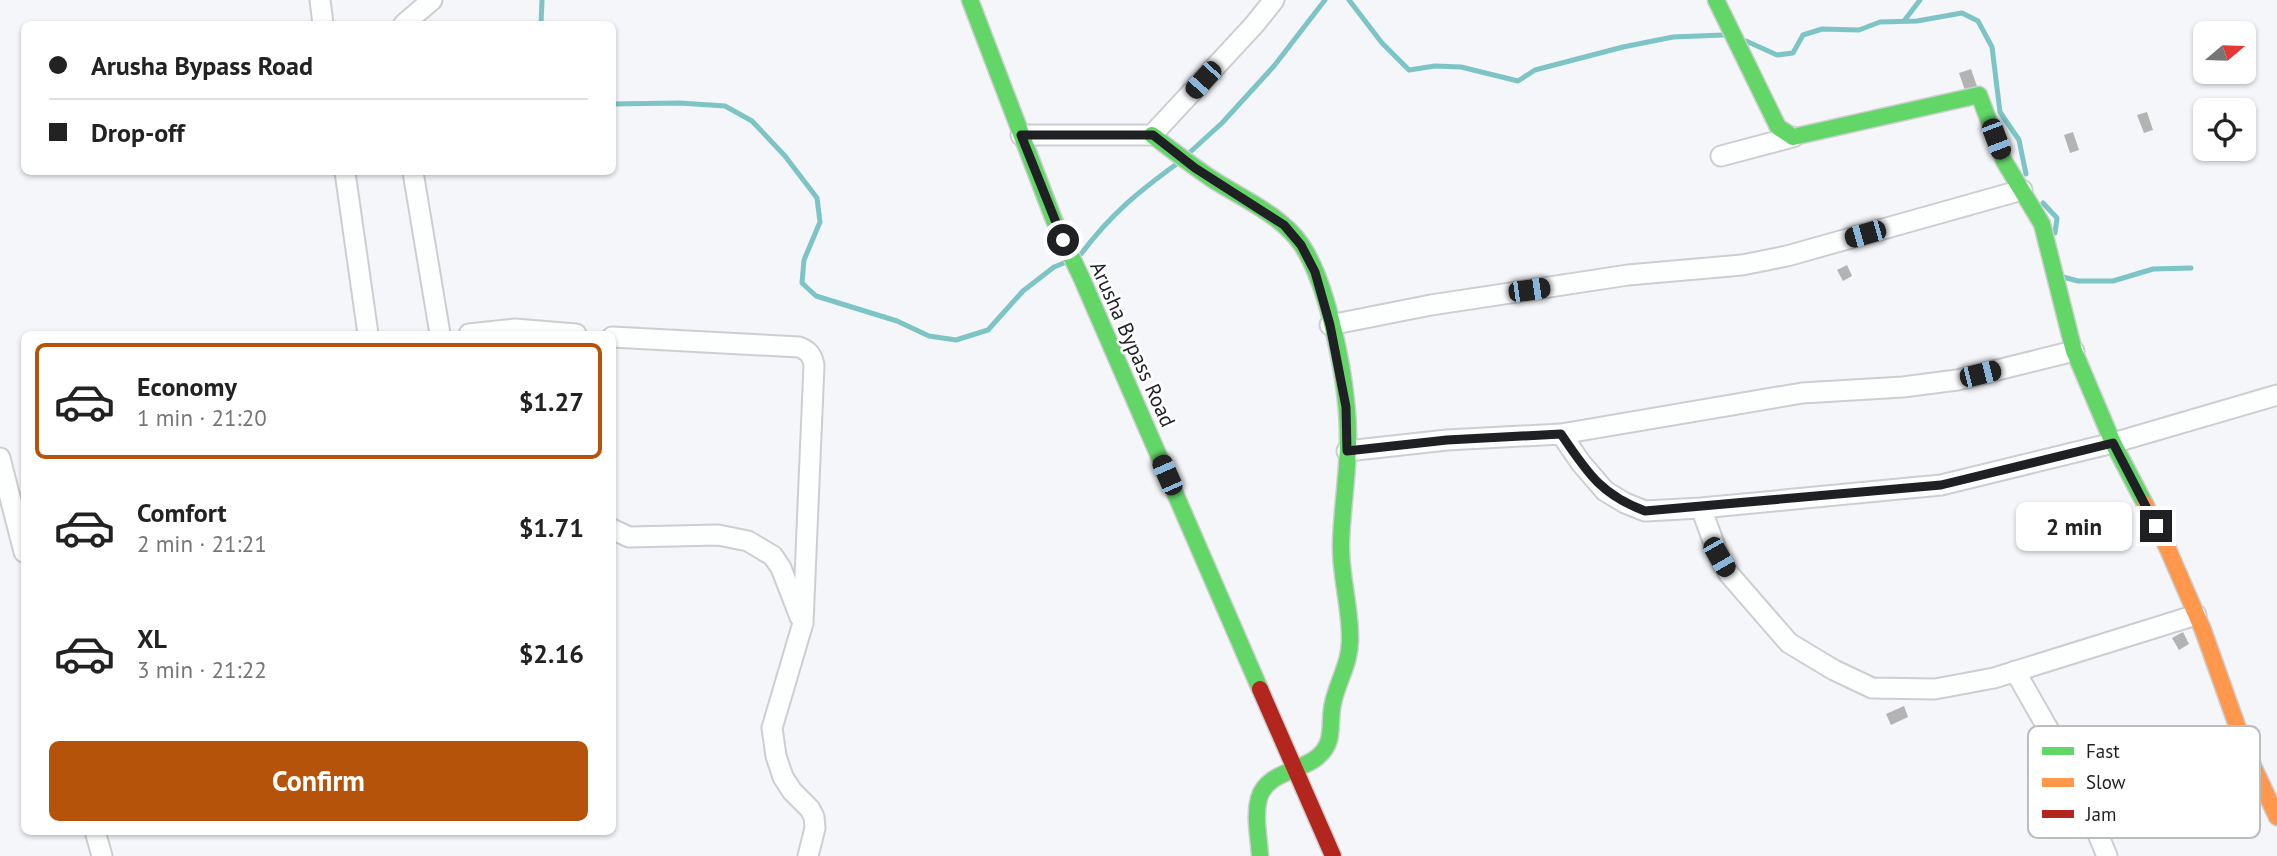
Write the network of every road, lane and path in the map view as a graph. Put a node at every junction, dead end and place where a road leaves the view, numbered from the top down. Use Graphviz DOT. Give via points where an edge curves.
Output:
graph roads {
  1 [pos="320,0"];
  2 [pos="432,0"];
  3 [pos="970,0"];
  4 [pos="1274,0"];
  5 [pos="1716,0"];
  6 [pos="323,21"];
  7 [pos="408,21"];
  8 [pos="1021,135"];
  9 [pos="1153,135"];
  10 [pos="1793,137"];
  11 [pos="1721,156"];
  12 [pos="345,175"];
  13 [pos="414,175"];
  14 [pos="2022,190"];
  15 [pos="1330,325"];
  16 [pos="368,331"];
  17 [pos="440,331"];
  18 [pos="510,331"];
  19 [pos="553,331"];
  20 [pos="616,337"];
  21 [pos="2074,351"];
  22 [pos="2277,395"];
  23 [pos="1561,434"];
  24 [pos="2113,443"];
  25 [pos="1347,451"];
  26 [pos="0,458"];
  27 [pos="12,495"];
  28 [pos="1701,508"];
  29 [pos="616,531"];
  30 [pos="21,538"];
  31 [pos="2196,615"];
  32 [pos="803,623"];
  33 [pos="2015,671"];
  34 [pos="2046,726"];
  35 [pos="2237,726"];
  36 [pos="1295,770"];
  37 [pos="2260,781"];
  38 [pos="2277,817"];
  39 [pos="96,835"];
  40 [pos="2100,838"];
  41 [pos="102,856"];
  42 [pos="808,856"];
  43 [pos="1261,856"];
  44 [pos="1333,856"];
  45 [pos="2107,856"];
  1 -- 6 [label="street"];
  2 -- 7 [label="street"];
  3 -- 8 [label="street, Arusha Bypass Road"];
  4 -- 9 [label="street"];
  5 -- 10 [label="street" via="1778,127"];
  8 -- 9 [label="street"];
  8 -- 36 [label="street, Arusha Bypass Road"];
  9 -- 15 [label="street" via="1284,225 1315,272"];
  10 -- 11 [label="street"];
  10 -- 14 [label="street" via="1979,95 2004,161"];
  12 -- 16 [label="street"];
  13 -- 17 [label="street"];
  14 -- 15 [label="street" via="1742,265 1628,275 1431,304"];
  14 -- 21 [label="street" via="2042,224"];
  15 -- 25 [label="street" via="1346,407"];
  18 -- 19 [label="street"];
  20 -- 32 [label="street" via="799,347 810,352 814,365"];
  21 -- 23 [label="street" via="1957,380 1802,393"];
  21 -- 24 [label="street"];
  22 -- 24 [label="street"];
  23 -- 25 [label="street"];
  23 -- 28 [label="street" via="1605,491 1625,503 1645,511"];
  24 -- 28 [label="street" via="1941,485"];
  24 -- 31 [label="street"];
  25 -- 36 [label="street" via="1340,545 1351,638 1348,662 1333,702 1326,749 1319,758"];
  26 -- 27 [label="street"];
  27 -- 30 [label="street"];
  28 -- 33 [label="street" via="1729,574 1789,643 1834,670 1872,688 1896,690 1935,689"];
  29 -- 32 [label="street" via="629,537 718,536 755,545 781,568"];
  31 -- 33 [label="street"];
  31 -- 35 [label="street"];
  32 -- 42 [label="street" via="772,728 783,777 814,817"];
  33 -- 34 [label="street"];
  36 -- 43 [label="street" via="1268,784 1261,794"];
  36 -- 44 [label="street, Arusha Bypass Road"];
  37 -- 38 [label="street"];
  39 -- 41 [label="street"];
  40 -- 45 [label="street"];
}
